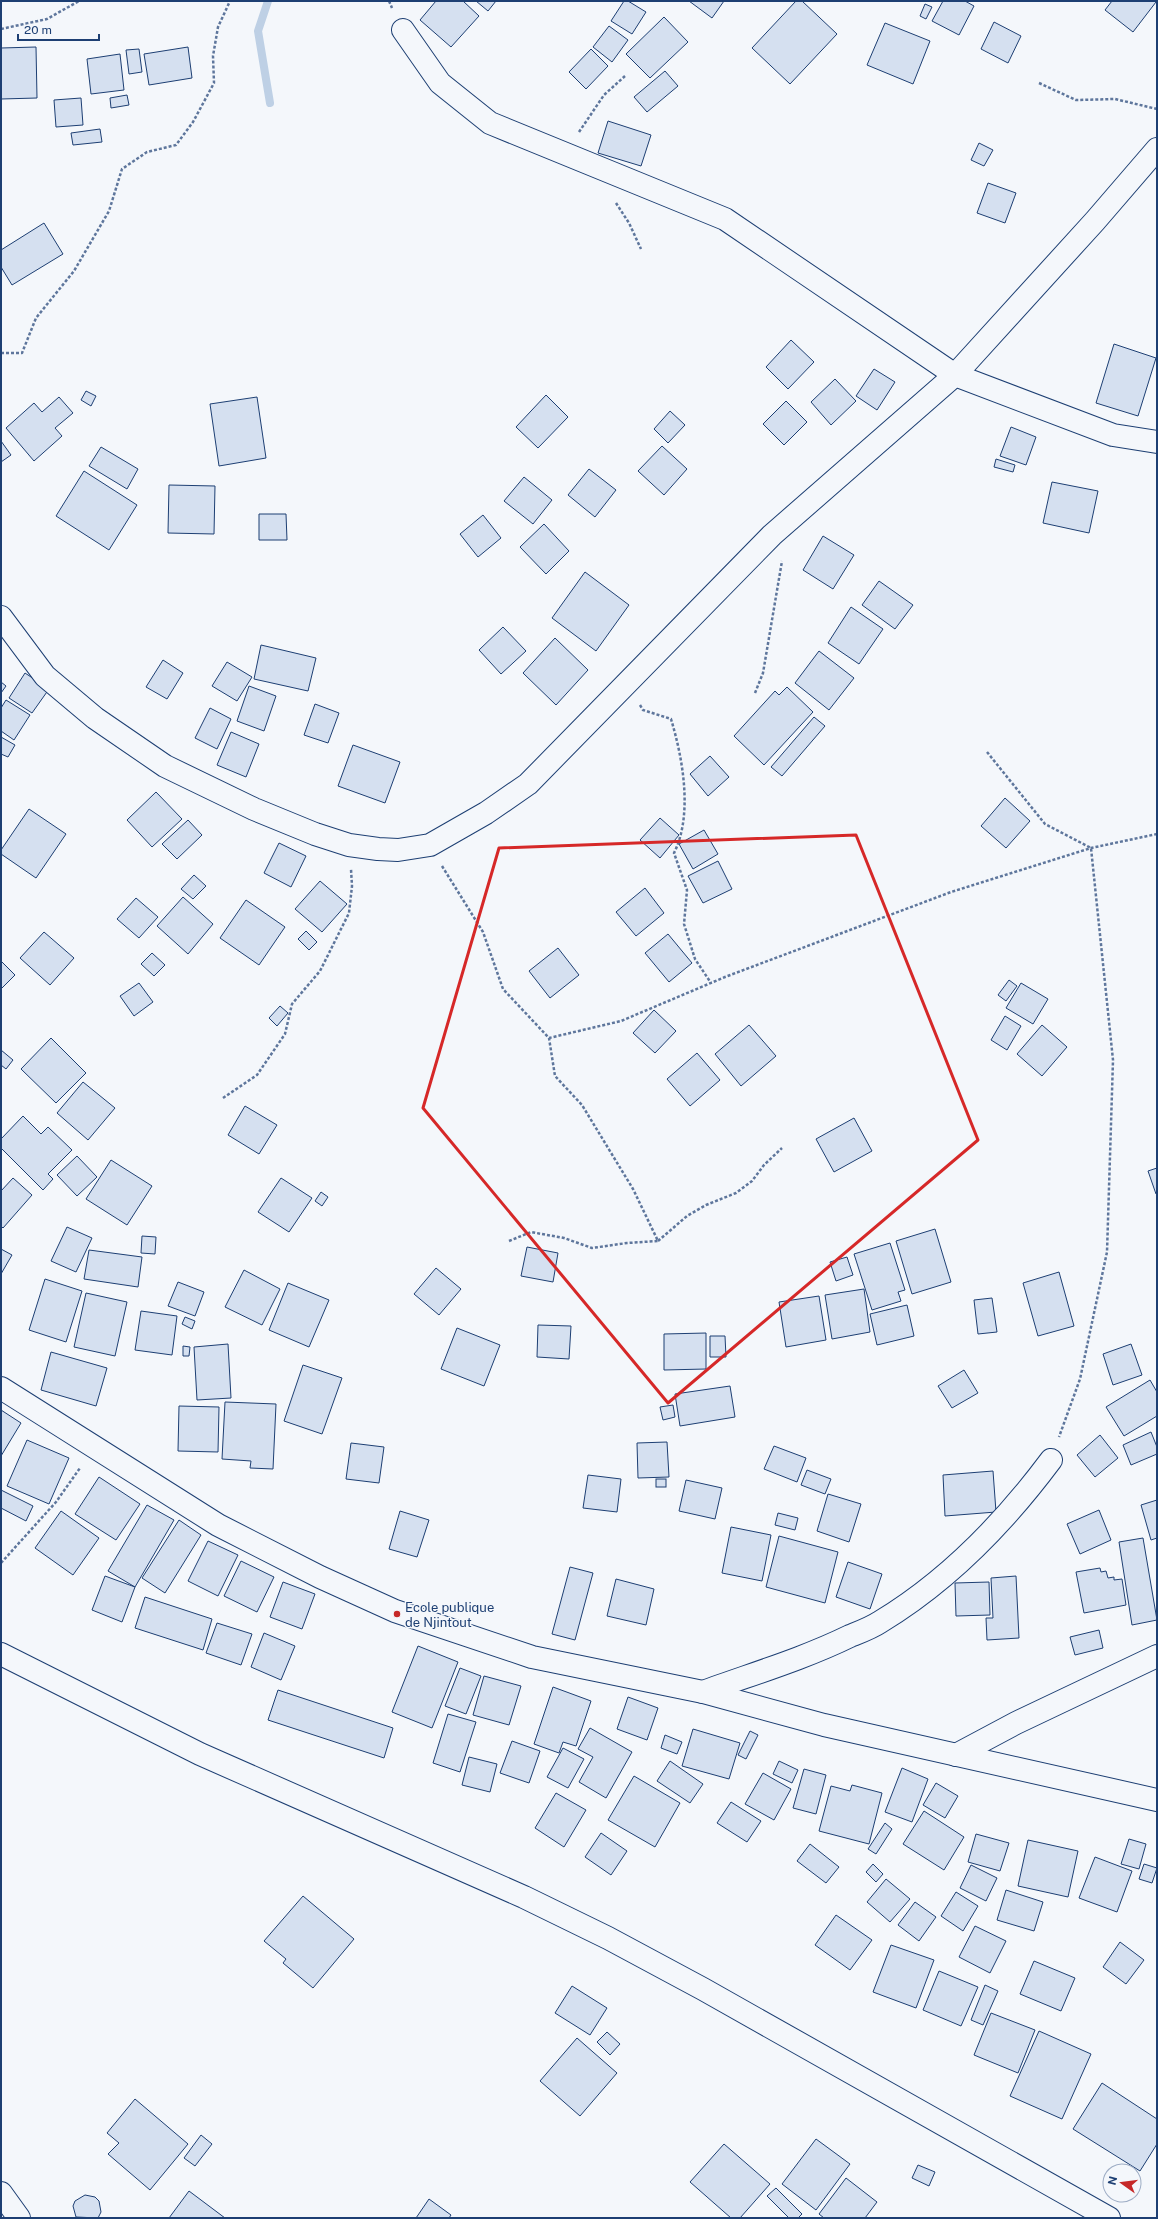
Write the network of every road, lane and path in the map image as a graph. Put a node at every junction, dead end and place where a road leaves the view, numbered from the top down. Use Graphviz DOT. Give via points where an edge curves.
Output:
graph roads {
  1 [pos="79,1"];
  2 [pos="230,1"];
  3 [pos="1,29"];
  4 [pos="403,30"];
  5 [pos="625,76"];
  6 [pos="1039,83"];
  7 [pos="1157,109"];
  8 [pos="1157,149"];
  9 [pos="566,154"];
  10 [pos="614,200"];
  11 [pos="641,249"];
  12 [pos="1,354"];
  13 [pos="955,375"];
  14 [pos="1157,442"];
  15 [pos="772,535"];
  16 [pos="1,617"];
  17 [pos="625,686"];
  18 [pos="755,693"];
  19 [pos="987,752"];
  20 [pos="1157,834"];
  21 [pos="349,845"];
  22 [pos="430,845"];
  23 [pos="1091,848"];
  24 [pos="711,983"];
  25 [pos="549,1038"];
  26 [pos="223,1098"];
  27 [pos="782,1148"];
  28 [pos="509,1241"];
  29 [pos="658,1241"];
  30 [pos="1,1388"];
  31 [pos="94,1448"];
  32 [pos="1051,1460"];
  33 [pos="1,1563"];
  34 [pos="1,1654"];
  35 [pos="1157,1656"];
  36 [pos="703,1692"];
  37 [pos="956,1755"];
  38 [pos="1157,1800"];
  39 [pos="1,2193"];
  40 [pos="19,2218"];
  41 [pos="1109,2218"];
  1 -- 3 [label="path" via="47,19"];
  2 -- 12 [label="path" via="218,27 214,83 193,122 176,145 147,152 122,169 109,211 74,271 36,318 22,353"];
  4 -- 9 [label="main road" via="440,83 490,123"];
  5 -- 9 [label="path" via="604,96"];
  6 -- 7 [label="path" via="1076,100 1115,98"];
  8 -- 13 [label="main road"];
  9 -- 13 [label="main road" via="725,219"];
  10 -- 11 [label="path" via="630,223"];
  13 -- 14 [label="main road" via="1113,435"];
  13 -- 15 [label="main road"];
  15 -- 17 [label="main road"];
  15 -- 18 [label="path" via="783,557 763,673"];
  16 -- 21 [label="main road" via="46,676 95,718 165,766 254,809"];
  17 -- 22 [label="main road" via="528,784 486,813"];
  17 -- 24 [label="path" via="643,710 671,719 677,741 685,817 681,838 674,853 687,890 684,924 695,959"];
  19 -- 23 [label="path" via="1045,824"];
  20 -- 23 [label="path"];
  21 -- 22 [label="main road" via="398,850"];
  21 -- 26 [label="path" via="352,886 349,913 320,971 292,1004 285,1034 274,1054 257,1075"];
  22 -- 25 [label="path" via="483,932 503,989"];
  23 -- 24 [label="path" via="951,892"];
  23 -- 32 [label="path" via="1113,1060 1107,1252 1080,1379"];
  24 -- 25 [label="path" via="621,1021"];
  25 -- 29 [label="path" via="555,1076 582,1105 633,1189"];
  27 -- 29 [label="path" via="752,1181 736,1193 687,1216"];
  28 -- 29 [label="path" via="531,1232 564,1238 592,1248"];
  30 -- 31 [label="main road"];
  31 -- 33 [label="path" via="56,1502"];
  31 -- 36 [label="main road" via="218,1525 320,1577 395,1611 532,1657"];
  32 -- 36 [label="main road" via="1019,1503 974,1549 880,1623 827,1647"];
  34 -- 41 [label="main road" via="200,1754 524,1897 608,1938"];
  35 -- 37 [label="main road" via="1016,1723"];
  36 -- 37 [label="main road" via="824,1725"];
  37 -- 38 [label="main road"];
  39 -- 40 [label="main road"];
}
